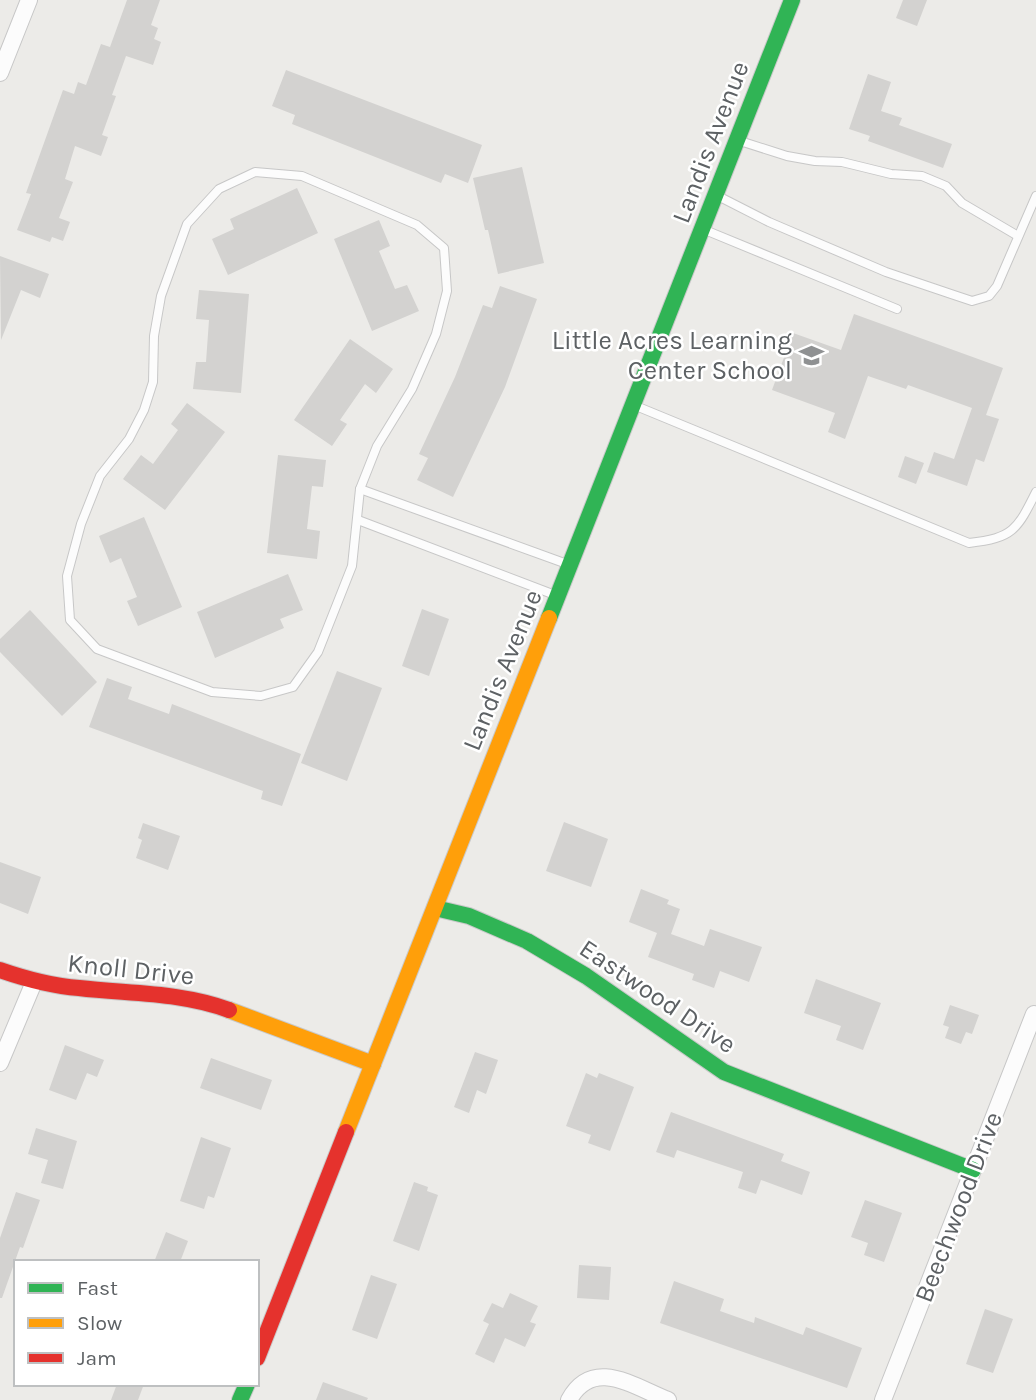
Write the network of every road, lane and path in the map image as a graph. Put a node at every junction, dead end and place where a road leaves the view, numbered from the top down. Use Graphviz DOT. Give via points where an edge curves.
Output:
graph roads {
  1 [pos="29,0"];
  2 [pos="792,0"];
  3 [pos="0,73"];
  4 [pos="737,140"];
  5 [pos="716,195"];
  6 [pos="1036,196"];
  7 [pos="702,229"];
  8 [pos="1018,236"];
  9 [pos="897,309"];
  10 [pos="633,405"];
  11 [pos="360,489"];
  12 [pos="1036,492"];
  13 [pos="358,520"];
  14 [pos="570,565"];
  15 [pos="558,596"];
  16 [pos="435,908"];
  17 [pos="0,970"];
  18 [pos="34,982"];
  19 [pos="1034,1014"];
  20 [pos="0,1063"];
  21 [pos="373,1064"];
  22 [pos="973,1170"];
  23 [pos="259,1352"];
  24 [pos="569,1400"];
  25 [pos="668,1400"];
  26 [pos="883,1400"];
  1 -- 3 [label="street"];
  2 -- 4 [label="main road, Landis Avenue"];
  4 -- 5 [label="main road, Landis Avenue"];
  4 -- 8 [label="lane" via="787,156 922,176 946,186 962,204"];
  5 -- 7 [label="main road, Landis Avenue"];
  5 -- 8 [label="lane" via="886,272 972,300 989,296 997,286"];
  6 -- 8 [label="lane"];
  7 -- 9 [label="lane"];
  7 -- 10 [label="main road, Landis Avenue"];
  10 -- 12 [label="lane" via="969,543 1008,535"];
  10 -- 14 [label="main road, Landis Avenue"];
  11 -- 13 [label="lane"];
  11 -- 13 [label="lane" via="377,446 412,389 436,334 447,291 444,248 417,225 302,176 255,172 219,189 187,224 161,296 153,382 144,410 129,439 100,475 81,524 67,576 70,620 97,649 212,692 261,696 293,687 318,652 352,566"];
  11 -- 14 [label="lane"];
  13 -- 15 [label="lane"];
  14 -- 15 [label="main road, Landis Avenue"];
  15 -- 16 [label="main road, Landis Avenue"];
  16 -- 21 [label="main road, Landis Avenue"];
  16 -- 22 [label="main road, Eastwood Drive" via="469,916 527,941 586,976 724,1072"];
  17 -- 18 [label="main road, Knoll Drive"];
  18 -- 20 [label="street"];
  18 -- 21 [label="main road, Knoll Drive" via="79,990 183,996"];
  19 -- 22 [label="street, Beechwood Drive"];
  21 -- 23 [label="main road, Landis Avenue"];
  22 -- 26 [label="street, Beechwood Drive"];
  24 -- 25 [label="street" via="578,1386 601,1376"];
}
